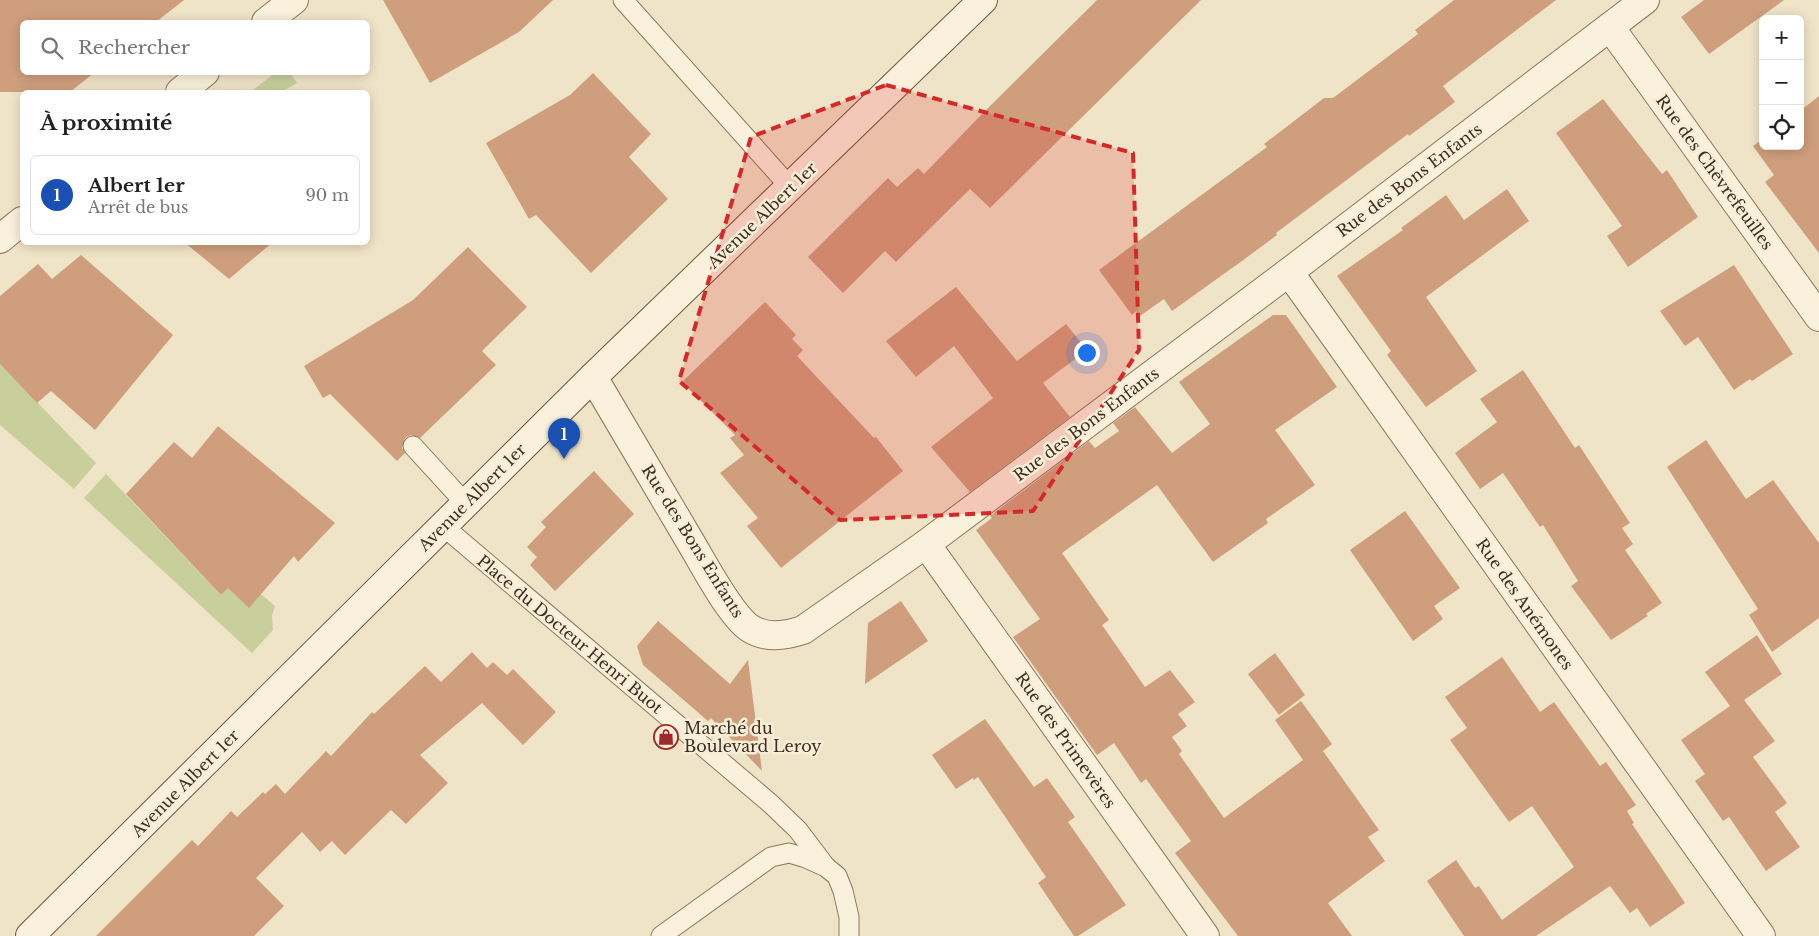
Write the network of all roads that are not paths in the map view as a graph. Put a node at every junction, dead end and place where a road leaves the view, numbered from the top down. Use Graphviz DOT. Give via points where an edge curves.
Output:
graph roads {
  1 [pos="294,0"];
  2 [pos="624,0"];
  3 [pos="983,0"];
  4 [pos="1645,0"];
  5 [pos="269,20"];
  6 [pos="1610,27"];
  7 [pos="201,75"];
  8 [pos="182,90"];
  9 [pos="790,187"];
  10 [pos="20,222"];
  11 [pos="0,239"];
  12 [pos="1289,272"];
  13 [pos="1819,317"];
  14 [pos="593,377"];
  15 [pos="412,446"];
  16 [pos="466,504"];
  17 [pos="443,526"];
  18 [pos="926,544"];
  19 [pos="826,868"];
  20 [pos="30,936"];
  21 [pos="660,936"];
  22 [pos="850,936"];
  23 [pos="1206,936"];
  24 [pos="1761,936"];
  1 -- 5 [label="street"];
  2 -- 9 [label="lane"];
  3 -- 9 [label="street, Avenue Albert 1er"];
  4 -- 6 [label="street, Rue des Bons Enfants"];
  6 -- 12 [label="street, Rue des Bons Enfants"];
  6 -- 13 [label="street, Rue des Chèvrefeuilles"];
  7 -- 8 [label="street"];
  9 -- 14 [label="street, Avenue Albert 1er"];
  10 -- 11 [label="street"];
  12 -- 18 [label="street, Rue des Bons Enfants"];
  12 -- 24 [label="street, Rue des Anémones"];
  14 -- 16 [label="street, Avenue Albert 1er"];
  14 -- 18 [label="street, Rue des Bons Enfants" via="706,569 734,613 748,627 767,635 783,636 803,630"];
  15 -- 16 [label="lane"];
  16 -- 17 [label="street, Avenue Albert 1er"];
  17 -- 19 [label="lane, Place du Docteur Henri Buot" via="771,804 798,830"];
  17 -- 20 [label="street, Avenue Albert 1er"];
  18 -- 23 [label="street, Rue des Primevères"];
  19 -- 21 [label="lane, Place du Docteur Henri Buot" via="789,853 771,856"];
  19 -- 22 [label="lane, Place du Docteur Henri Buot" via="837,876 843,891"];
}
